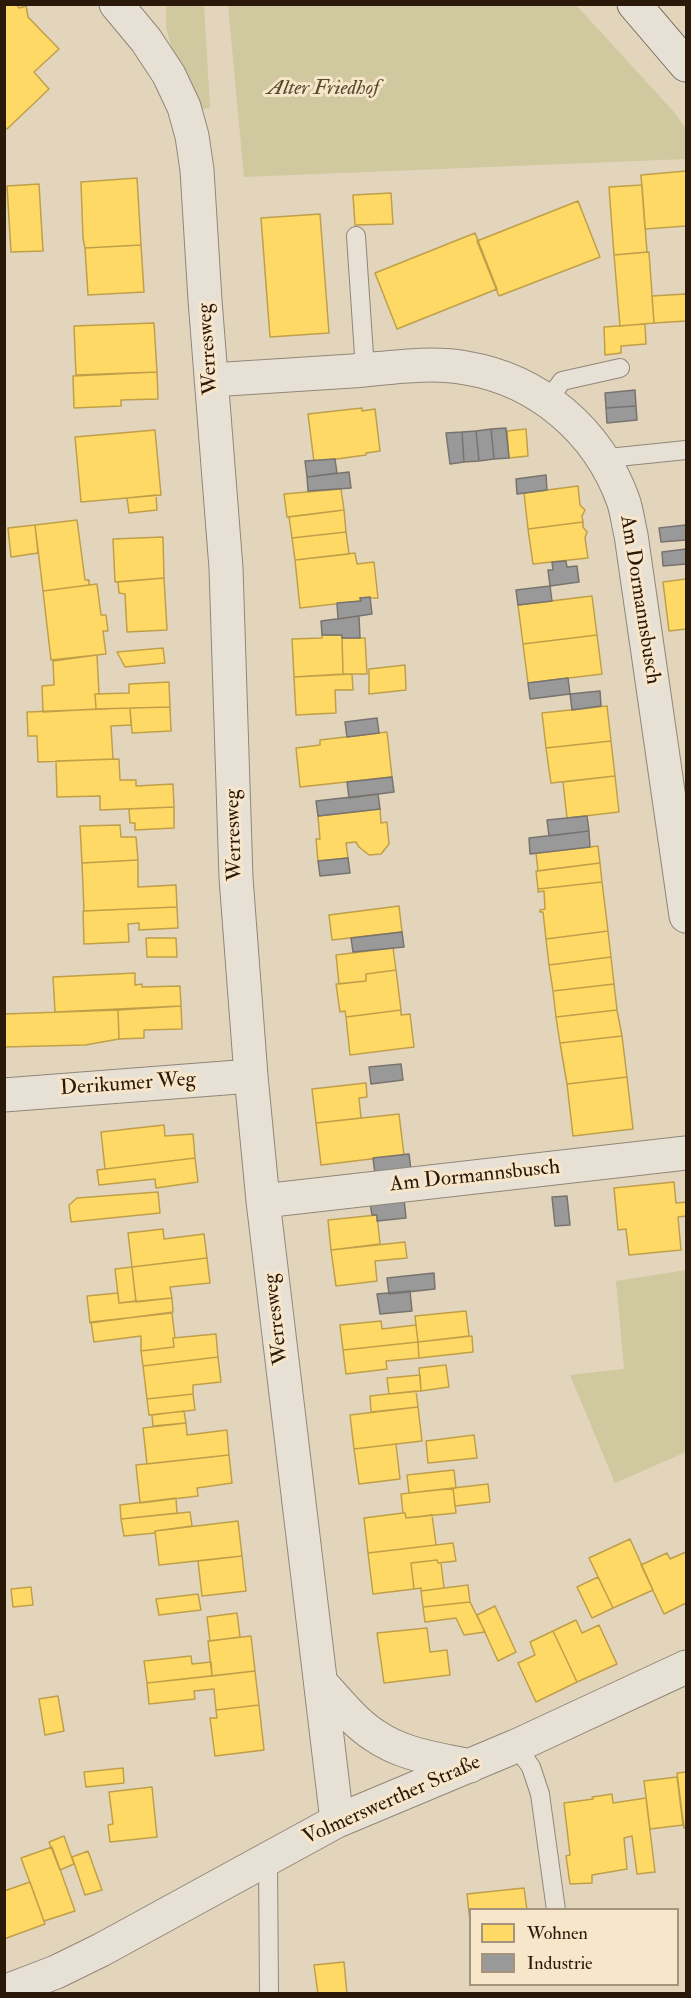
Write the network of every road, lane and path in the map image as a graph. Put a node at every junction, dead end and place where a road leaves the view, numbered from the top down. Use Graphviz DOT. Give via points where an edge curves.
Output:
graph roads {
  1 [pos="116,4"];
  2 [pos="634,4"];
  3 [pos="687,65"];
  4 [pos="356,236"];
  5 [pos="620,368"];
  6 [pos="365,370"];
  7 [pos="211,380"];
  8 [pos="548,400"];
  9 [pos="687,450"];
  10 [pos="605,463"];
  11 [pos="687,916"];
  12 [pos="251,1076"];
  13 [pos="4,1095"];
  14 [pos="687,1153"];
  15 [pos="263,1201"];
  16 [pos="687,1667"];
  17 [pos="322,1684"];
  18 [pos="516,1746"];
  19 [pos="471,1766"];
  20 [pos="337,1821"];
  21 [pos="268,1860"];
  22 [pos="556,1908"];
  23 [pos="4,1992"];
  24 [pos="268,1994"];
  1 -- 7 [label="street, Werresweg" via="169,75 192,136"];
  2 -- 3 [label="street"];
  4 -- 6 [label="lane"];
  5 -- 8 [label="lane" via="562,381"];
  6 -- 7 [label="street, Am Dormannsbusch"];
  6 -- 8 [label="street, Am Dormannsbusch" via="465,367 523,386"];
  7 -- 12 [label="street, Werresweg" via="226,568 236,878"];
  8 -- 10 [label="street, Am Dormannsbusch" via="574,421"];
  9 -- 10 [label="lane" via="618,457"];
  10 -- 11 [label="street, Am Dormannsbusch" via="623,501 631,535"];
  12 -- 13 [label="street, Derikumer Weg"];
  12 -- 15 [label="street, Werresweg"];
  14 -- 15 [label="street, Am Dormannsbusch"];
  15 -- 17 [label="street, Werresweg"];
  16 -- 18 [label="street, Volmerswerther Straße"];
  17 -- 19 [label="street" via="373,1735 421,1755"];
  17 -- 20 [label="street, Werresweg"];
  18 -- 19 [label="street, Volmerswerther Straße"];
  18 -- 22 [label="lane" via="531,1767 540,1794"];
  19 -- 20 [label="street, Volmerswerther Straße"];
  20 -- 21 [label="street, Volmerswerther Straße"];
  21 -- 23 [label="street, Volmerswerther Straße" via="101,1950"];
  21 -- 24 [label="lane"];
}
